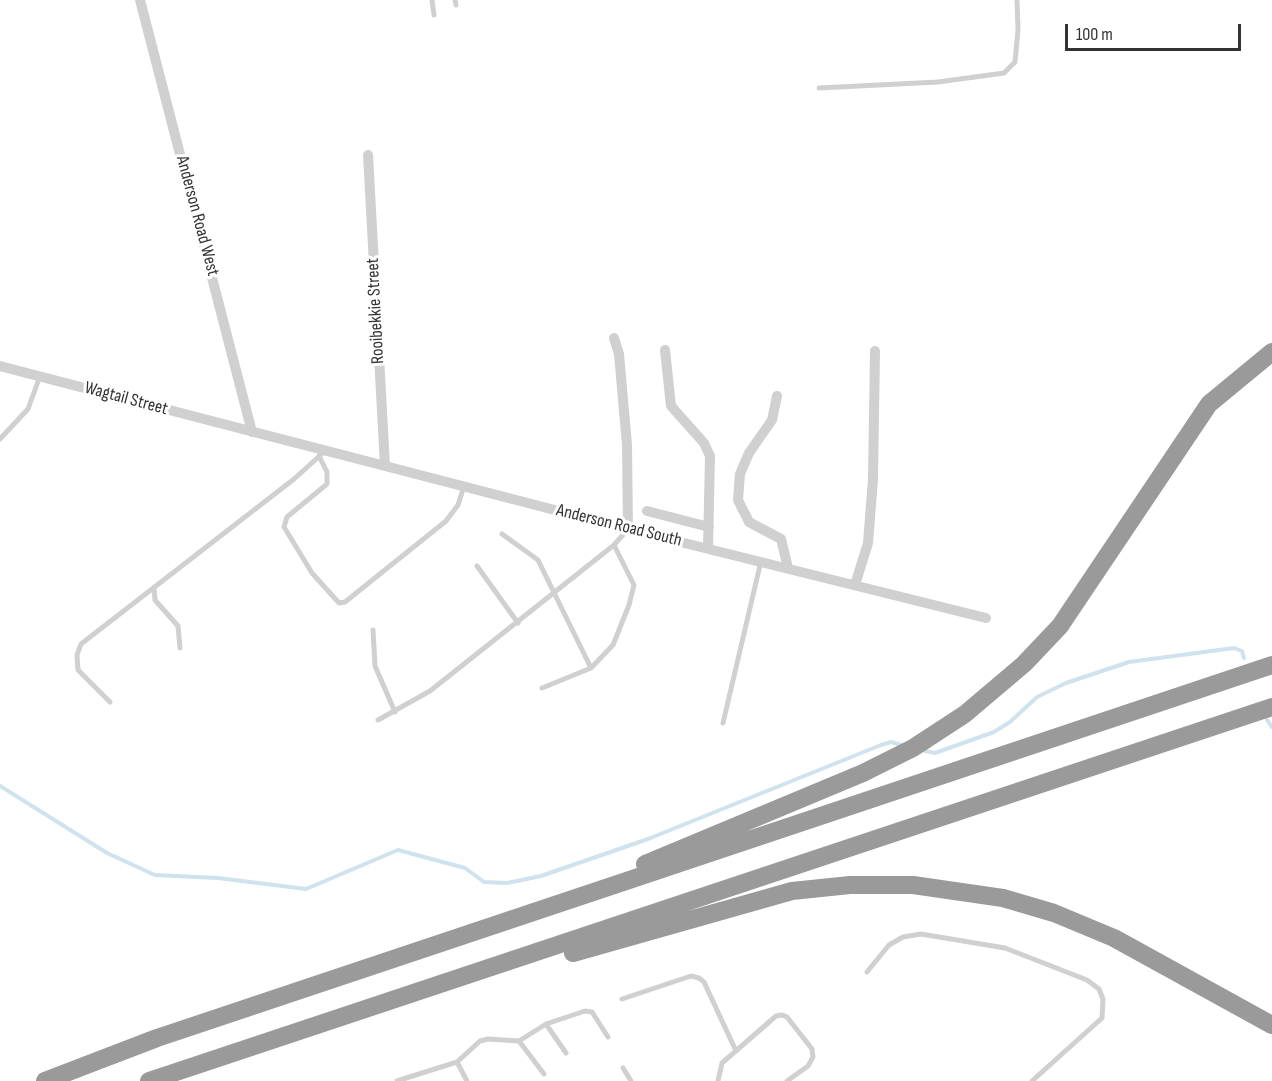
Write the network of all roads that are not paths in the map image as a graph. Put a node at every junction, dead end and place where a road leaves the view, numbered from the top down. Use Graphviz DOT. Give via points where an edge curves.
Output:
graph roads {
  1 [pos="140,0"];
  2 [pos="432,0"];
  3 [pos="1017,0"];
  4 [pos="434,15"];
  5 [pos="819,88"];
  6 [pos="368,155"];
  7 [pos="614,338"];
  8 [pos="665,350"];
  9 [pos="875,351"];
  10 [pos="1272,352"];
  11 [pos="0,366"];
  12 [pos="40,376"];
  13 [pos="777,396"];
  14 [pos="252,432"];
  15 [pos="0,439"];
  16 [pos="322,453"];
  17 [pos="385,466"];
  18 [pos="464,486"];
  19 [pos="647,511"];
  20 [pos="709,527"];
  21 [pos="628,529"];
  22 [pos="502,534"];
  23 [pos="614,545"];
  24 [pos="708,548"];
  25 [pos="761,561"];
  26 [pos="477,566"];
  27 [pos="788,568"];
  28 [pos="855,585"];
  29 [pos="154,587"];
  30 [pos="554,593"];
  31 [pos="986,618"];
  32 [pos="518,623"];
  33 [pos="373,630"];
  34 [pos="180,648"];
  35 [pos="1272,665"];
  36 [pos="591,668"];
  37 [pos="542,688"];
  38 [pos="110,702"];
  39 [pos="1272,707"];
  40 [pos="395,712"];
  41 [pos="378,720"];
  42 [pos="723,723"];
  43 [pos="505,922"];
  44 [pos="867,972"];
  45 [pos="622,999"];
  46 [pos="360,1012"];
  47 [pos="546,1024"];
  48 [pos="1272,1025"];
  49 [pos="608,1037"];
  50 [pos="519,1041"];
  51 [pos="736,1051"];
  52 [pos="566,1053"];
  53 [pos="457,1062"];
  54 [pos="623,1068"];
  55 [pos="544,1074"];
  56 [pos="45,1081"];
  57 [pos="149,1081"];
  58 [pos="397,1081"];
  59 [pos="467,1081"];
  60 [pos="631,1081"];
  61 [pos="718,1081"];
  62 [pos="786,1081"];
  63 [pos="1032,1081"];
  1 -- 14 [label="street, Anderson Road West"];
  2 -- 4 [label="lane"];
  3 -- 5 [label="lane" via="1015,62 1004,74"];
  6 -- 17 [label="street, Rooibekkie Street"];
  7 -- 21 [label="street" via="619,354 627,445"];
  8 -- 20 [label="street" via="671,406 704,442 710,456"];
  9 -- 28 [label="street" via="873,479 867,550"];
  10 -- 43 [label="highway" via="1209,404 1060,626 1024,664 965,714 913,748 863,773"];
  11 -- 12 [label="street, Wagtail Street"];
  12 -- 14 [label="street, Wagtail Street"];
  12 -- 15 [label="lane" via="28,409"];
  13 -- 27 [label="street" via="772,420 740,474 738,501 749,522 782,539"];
  14 -- 16 [label="street, Anderson Road South"];
  16 -- 17 [label="street, Anderson Road South"];
  16 -- 18 [label="lane" via="327,484 287,517 284,527 312,573 339,603 447,520 458,505"];
  16 -- 29 [label="lane"];
  17 -- 18 [label="street, Anderson Road South"];
  18 -- 21 [label="street, Anderson Road South"];
  19 -- 20 [label="street"];
  20 -- 24 [label="street"];
  21 -- 23 [label="lane"];
  21 -- 24 [label="street, Anderson Road South"];
  22 -- 30 [label="lane" via="538,560"];
  23 -- 30 [label="lane"];
  23 -- 36 [label="lane" via="633,581 633,589 613,645"];
  24 -- 25 [label="street, Anderson Road South"];
  25 -- 27 [label="street, Anderson Road South"];
  25 -- 42 [label="lane"];
  26 -- 32 [label="lane"];
  27 -- 28 [label="street, Anderson Road South"];
  28 -- 31 [label="street, Anderson Road South"];
  29 -- 34 [label="lane" via="155,600 178,626"];
  29 -- 38 [label="lane" via="79,648 78,670"];
  30 -- 32 [label="lane"];
  30 -- 36 [label="lane"];
  32 -- 40 [label="lane" via="430,691"];
  33 -- 40 [label="lane" via="375,666"];
  35 -- 43 [label="highway"];
  36 -- 37 [label="lane"];
  39 -- 46 [label="highway"];
  40 -- 41 [label="lane"];
  43 -- 56 [label="highway" via="157,1038"];
  44 -- 63 [label="lane" via="889,945 903,937 921,934 1005,948 1087,980 1099,989 1103,999 1102,1018"];
  45 -- 51 [label="lane" via="691,976 699,978"];
  46 -- 48 [label="highway" via="792,891 850,885 913,885 1003,898 1054,913 1114,938"];
  46 -- 57 [label="highway"];
  47 -- 49 [label="lane" via="591,1011"];
  47 -- 50 [label="lane"];
  47 -- 52 [label="lane"];
  50 -- 53 [label="lane" via="480,1041"];
  50 -- 55 [label="lane"];
  51 -- 61 [label="lane" via="722,1063"];
  51 -- 62 [label="lane" via="776,1016 787,1017 812,1049 813,1057 808,1066"];
  53 -- 58 [label="lane"];
  53 -- 59 [label="lane"];
  54 -- 60 [label="lane"];
}
